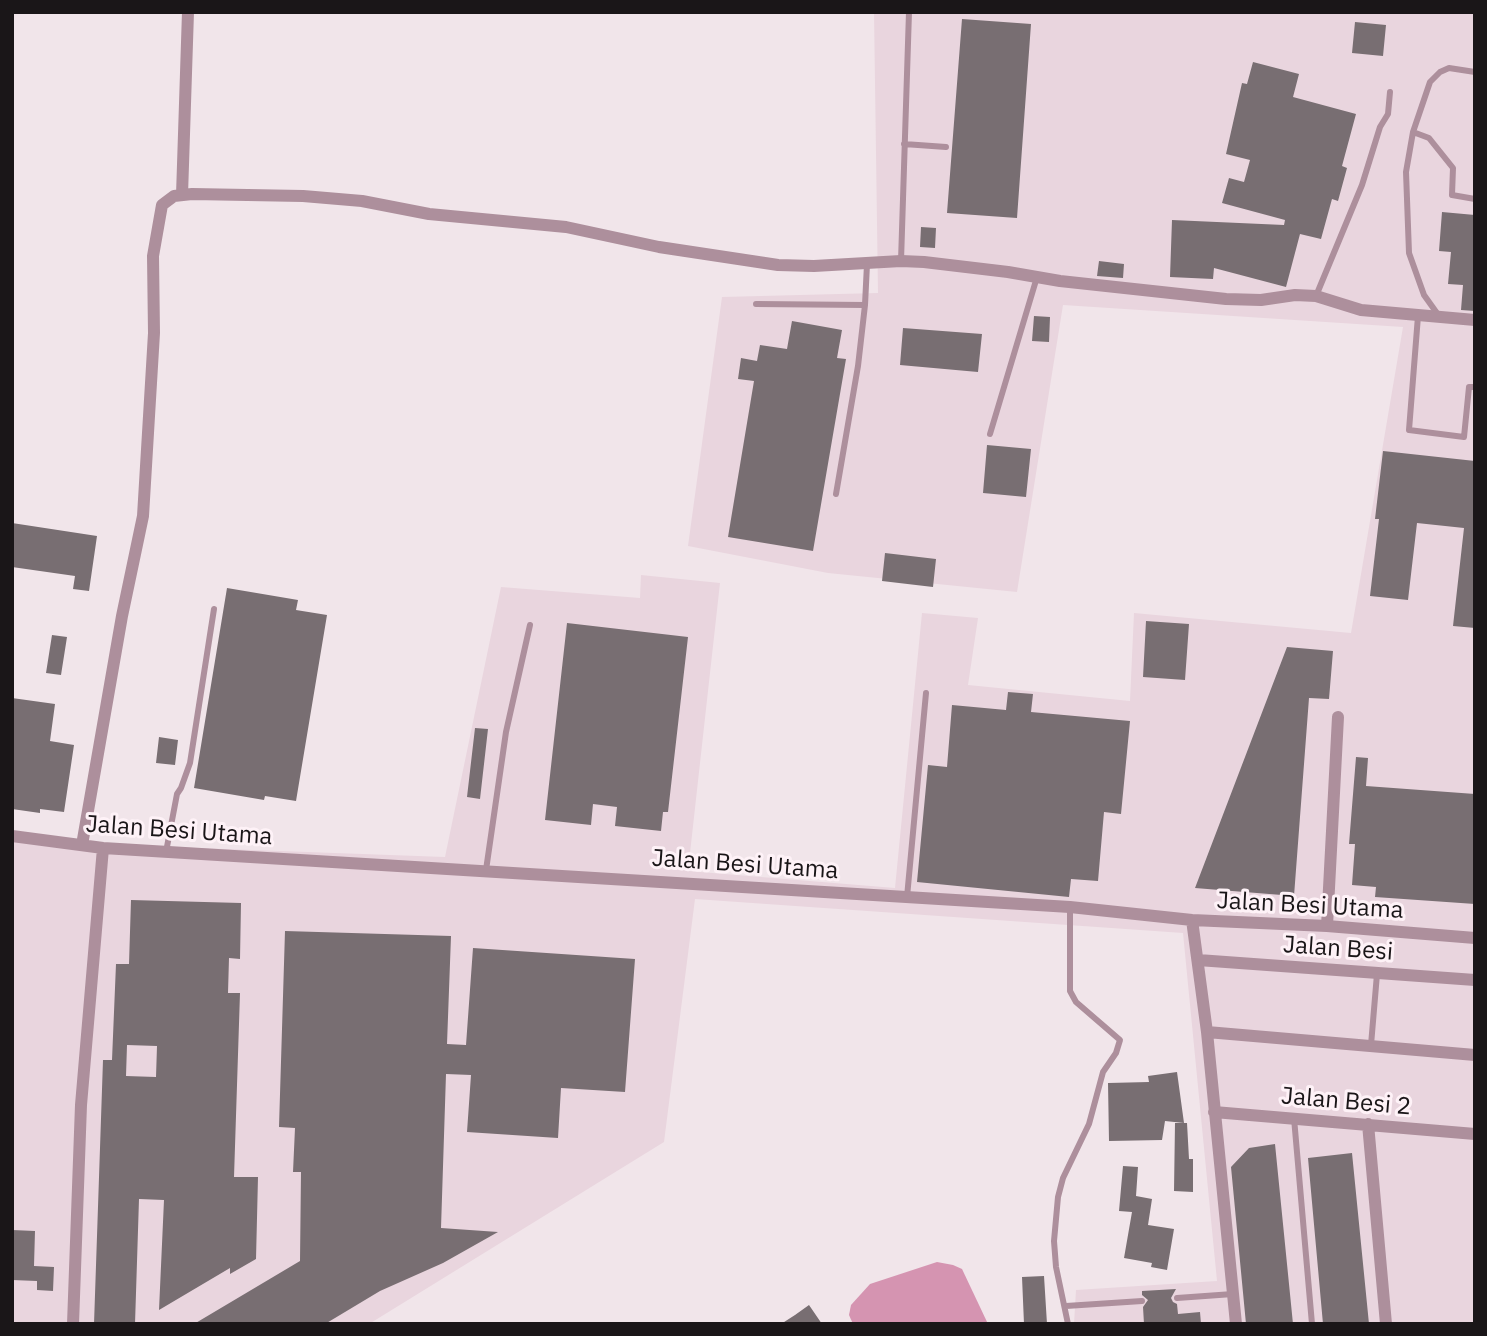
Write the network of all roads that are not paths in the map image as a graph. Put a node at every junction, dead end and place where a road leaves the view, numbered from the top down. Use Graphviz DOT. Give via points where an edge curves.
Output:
graph roads {
  1 [pos="188,12"];
  2 [pos="909,12"];
  3 [pos="1475,72"];
  4 [pos="1390,92"];
  5 [pos="1413,132"];
  6 [pos="904,144"];
  7 [pos="946,147"];
  8 [pos="182,195"];
  9 [pos="1475,199"];
  10 [pos="901,261"];
  11 [pos="867,263"];
  12 [pos="1037,277"];
  13 [pos="1316,296"];
  14 [pos="756,304"];
  15 [pos="865,305"];
  16 [pos="1418,316"];
  17 [pos="1440,317"];
  18 [pos="1475,320"];
  19 [pos="1475,387"];
  20 [pos="990,435"];
  21 [pos="836,494"];
  22 [pos="214,609"];
  23 [pos="530,625"];
  24 [pos="926,693"];
  25 [pos="1338,717"];
  26 [pos="12,836"];
  27 [pos="82,845"];
  28 [pos="103,848"];
  29 [pos="166,852"];
  30 [pos="486,870"];
  31 [pos="907,897"];
  32 [pos="1070,907"];
  33 [pos="1192,920"];
  34 [pos="1327,926"];
  35 [pos="1475,938"];
  36 [pos="1198,960"];
  37 [pos="1377,974"];
  38 [pos="1475,979"];
  39 [pos="1207,1032"];
  40 [pos="1371,1047"];
  41 [pos="1475,1055"];
  42 [pos="1214,1112"];
  43 [pos="1294,1118"];
  44 [pos="1368,1124"];
  45 [pos="1475,1134"];
  46 [pos="1233,1294"];
  47 [pos="1177,1298"];
  48 [pos="1142,1301"];
  49 [pos="1066,1306"];
  50 [pos="73,1324"];
  51 [pos="1068,1324"];
  52 [pos="1236,1324"];
  53 [pos="1312,1324"];
  54 [pos="1386,1324"];
  1 -- 8 [label="street"];
  2 -- 6 [label="lane"];
  3 -- 5 [label="lane" via="1449,68 1434,76"];
  4 -- 13 [label="lane" via="1388,114"];
  5 -- 9 [label="lane" via="1429,138 1453,168 1452,195"];
  5 -- 17 [label="lane" via="1406,172 1409,253 1423,295"];
  6 -- 7 [label="lane"];
  6 -- 10 [label="lane"];
  8 -- 11 [label="street" via="362,201 429,214 566,226 659,247 778,265"];
  8 -- 27 [label="street" via="162,205 155,244 143,516"];
  10 -- 11 [label="street"];
  10 -- 12 [label="street"];
  11 -- 15 [label="lane"];
  12 -- 13 [label="street" via="1226,299"];
  12 -- 20 [label="lane"];
  13 -- 16 [label="street" via="1361,310"];
  14 -- 15 [label="lane"];
  15 -- 21 [label="lane"];
  16 -- 17 [label="street"];
  16 -- 19 [label="lane" via="1409,430 1464,437 1469,387"];
  17 -- 18 [label="street"];
  22 -- 29 [label="lane" via="190,763 177,794"];
  23 -- 30 [label="lane" via="506,732"];
  24 -- 31 [label="lane"];
  25 -- 34 [label="street"];
  26 -- 27 [label="street, Jalan Besi Utama"];
  27 -- 28 [label="street, Jalan Besi Utama"];
  28 -- 29 [label="street, Jalan Besi Utama"];
  28 -- 50 [label="street" via="81,1105"];
  29 -- 30 [label="street, Jalan Besi Utama"];
  30 -- 31 [label="street, Jalan Besi Utama"];
  31 -- 32 [label="street, Jalan Besi Utama"];
  32 -- 33 [label="street, Jalan Besi Utama"];
  32 -- 49 [label="lane" via="1070,991 1076,1002 1120,1040 1103,1072 1089,1124 1060,1188 1054,1241"];
  33 -- 34 [label="street, Jalan Besi Utama"];
  33 -- 36 [label="street"];
  34 -- 35 [label="street, Jalan Besi Utama"];
  36 -- 37 [label="street, Jalan Besi"];
  36 -- 39 [label="street"];
  37 -- 38 [label="street, Jalan Besi"];
  37 -- 40 [label="lane"];
  39 -- 40 [label="street"];
  39 -- 42 [label="street"];
  40 -- 41 [label="street"];
  42 -- 43 [label="street, Jalan Besi 2"];
  42 -- 46 [label="street"];
  43 -- 44 [label="street, Jalan Besi 2"];
  43 -- 53 [label="lane"];
  44 -- 45 [label="street, Jalan Besi 2"];
  44 -- 54 [label="street"];
  46 -- 47 [label="lane"];
  46 -- 52 [label="street"];
  48 -- 49 [label="lane"];
  49 -- 51 [label="lane"];
}
